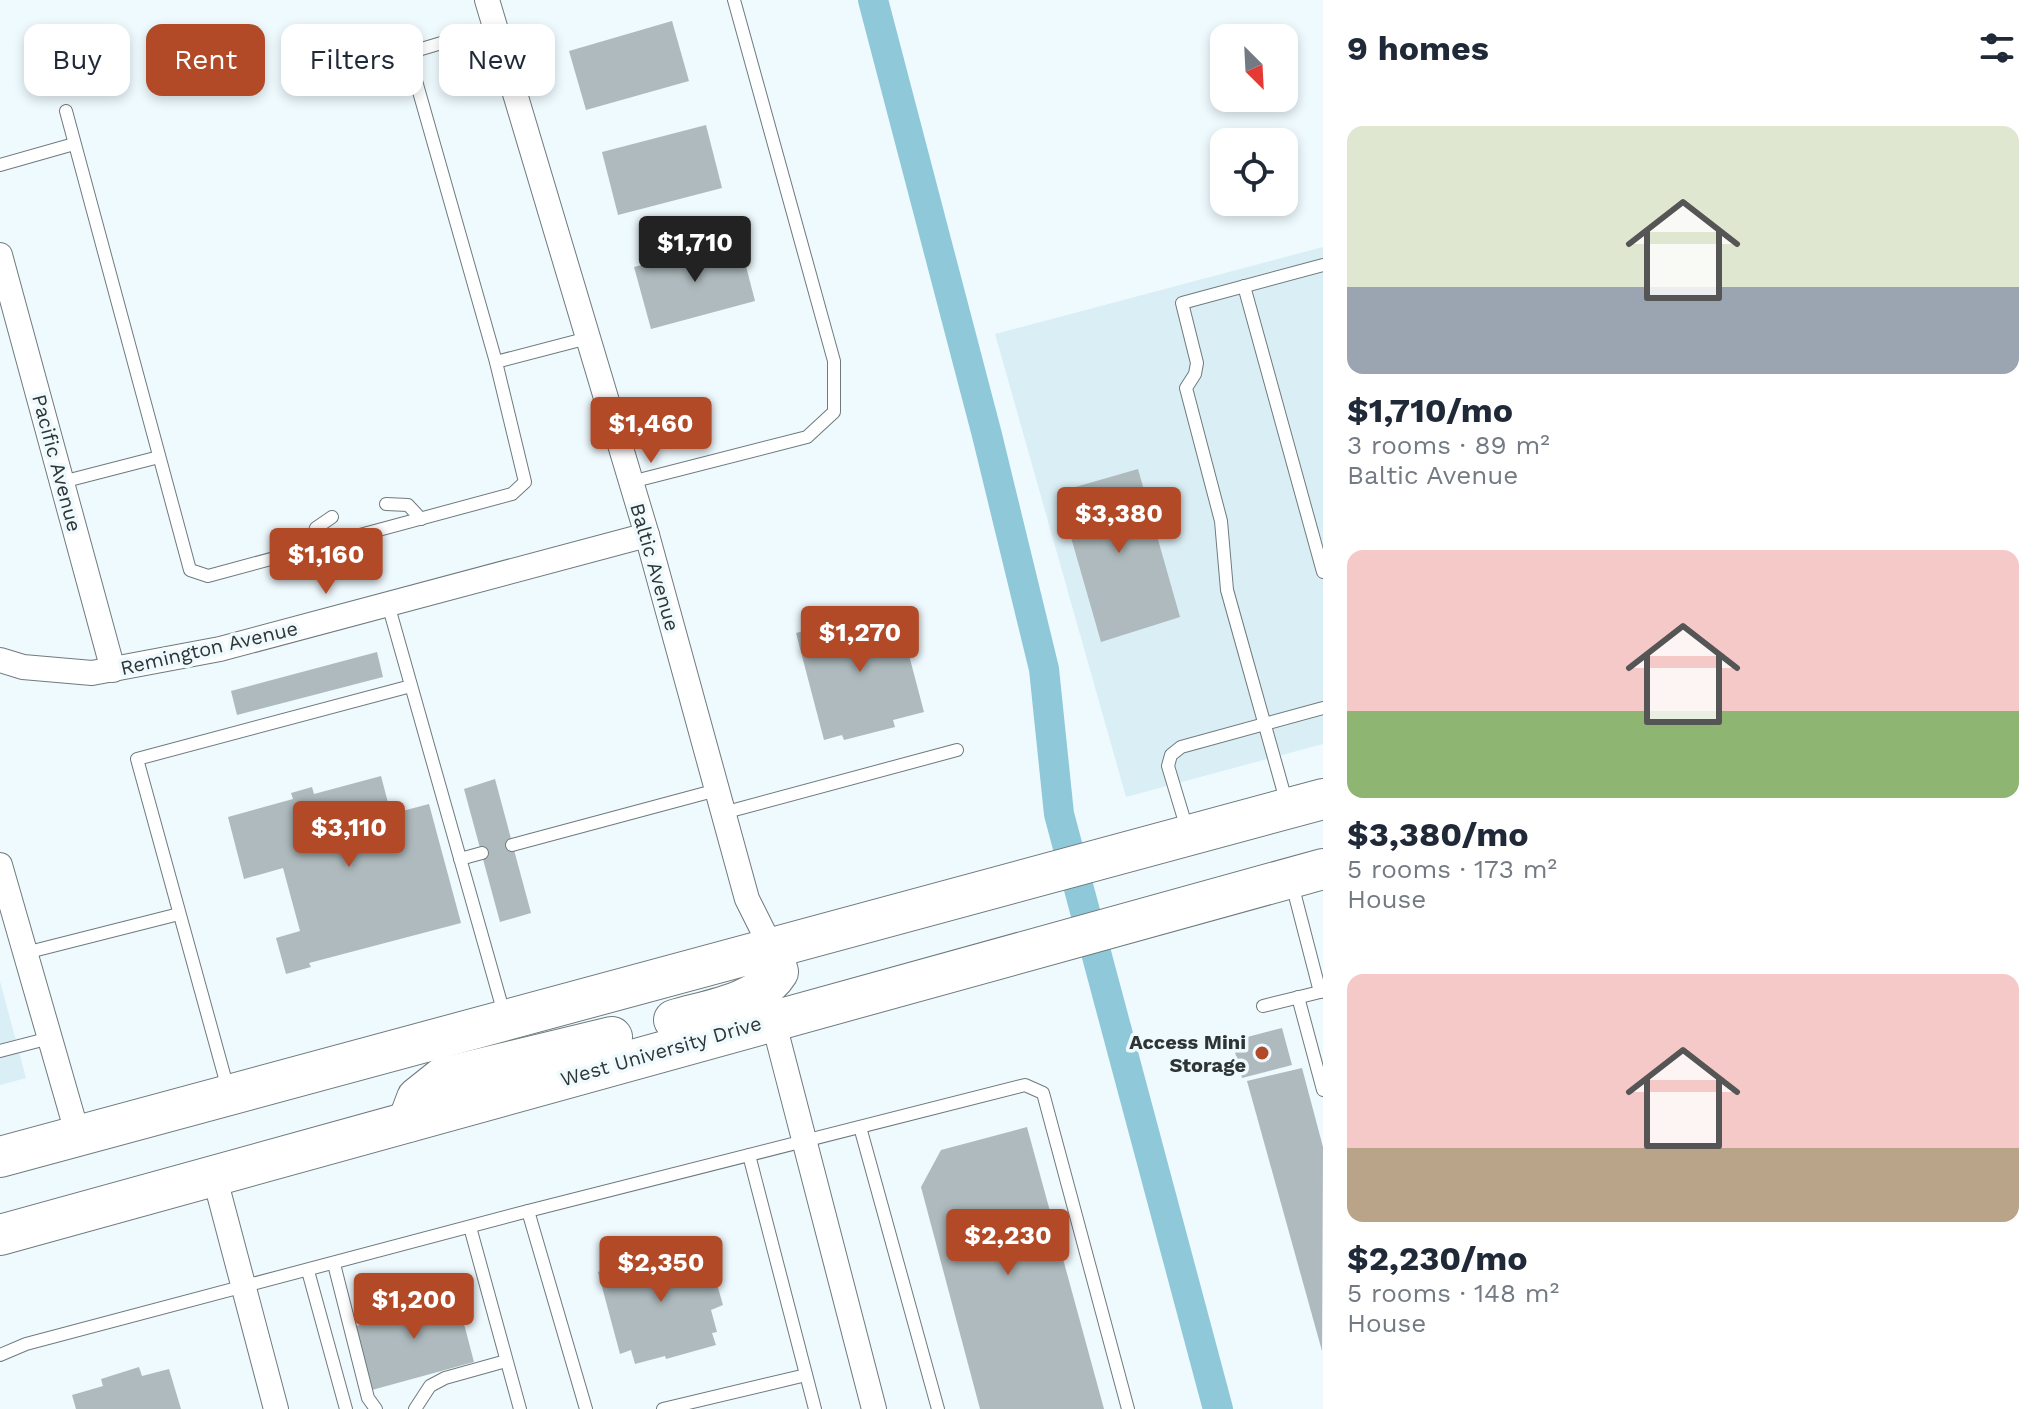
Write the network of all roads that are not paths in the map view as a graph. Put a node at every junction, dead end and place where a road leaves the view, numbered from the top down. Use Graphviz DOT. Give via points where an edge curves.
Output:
graph roads {
  1 [pos="487,0"];
  2 [pos="734,0"];
  3 [pos="494,24"];
  4 [pos="439,44"];
  5 [pos="516,96"];
  6 [pos="66,111"];
  7 [pos="74,144"];
  8 [pos="0,165"];
  9 [pos="0,255"];
  10 [pos="1323,265"];
  11 [pos="1244,286"];
  12 [pos="588,338"];
  13 [pos="496,362"];
  14 [pos="159,457"];
  15 [pos="62,482"];
  16 [pos="631,482"];
  17 [pos="386,504"];
  18 [pos="332,517"];
  19 [pos="421,519"];
  20 [pos="647,535"];
  21 [pos="309,549"];
  22 [pos="1323,572"];
  23 [pos="388,604"];
  24 [pos="0,660"];
  25 [pos="113,670"];
  26 [pos="411,686"];
  27 [pos="1323,708"];
  28 [pos="1265,724"];
  29 [pos="957,750"];
  30 [pos="720,801"];
  31 [pos="1306,804"];
  32 [pos="1189,835"];
  33 [pos="512,845"];
  34 [pos="1323,852"];
  35 [pos="482,853"];
  36 [pos="460,859"];
  37 [pos="0,865"];
  38 [pos="1306,873"];
  39 [pos="179,914"];
  40 [pos="1151,915"];
  41 [pos="771,947"];
  42 [pos="25,953"];
  43 [pos="1321,992"];
  44 [pos="1298,997"];
  45 [pos="1263,1006"];
  46 [pos="506,1019"];
  47 [pos="773,1020"];
  48 [pos="50,1038"];
  49 [pos="0,1051"];
  50 [pos="1323,1090"];
  51 [pos="229,1094"];
  52 [pos="408,1122"];
  53 [pos="860,1127"];
  54 [pos="78,1136"];
  55 [pos="805,1140"];
  56 [pos="749,1155"];
  57 [pos="0,1157"];
  58 [pos="214,1175"];
  59 [pos="528,1211"];
  60 [pos="470,1227"];
  61 [pos="0,1235"];
  62 [pos="334,1264"];
  63 [pos="308,1271"];
  64 [pos="244,1288"];
  65 [pos="0,1355"];
  66 [pos="506,1361"];
  67 [pos="806,1375"];
  68 [pos="276,1409"];
  69 [pos="346,1409"];
  70 [pos="376,1409"];
  71 [pos="415,1409"];
  72 [pos="520,1409"];
  73 [pos="586,1409"];
  74 [pos="663,1409"];
  75 [pos="815,1409"];
  76 [pos="874,1409"];
  77 [pos="938,1409"];
  78 [pos="1128,1409"];
  1 -- 3 [label="street, Baltic Avenue"];
  2 -- 16 [label="lane" via="834,361 834,412 807,437"];
  4 -- 13 [label="lane" via="418,50 412,67"];
  5 -- 12 [label="street, Baltic Avenue"];
  6 -- 7 [label="lane"];
  7 -- 8 [label="lane"];
  7 -- 14 [label="lane"];
  9 -- 15 [label="street, Pacific Avenue"];
  10 -- 11 [label="lane"];
  11 -- 22 [label="lane"];
  11 -- 28 [label="lane" via="1182,303 1197,363 1186,388 1221,521 1227,590"];
  12 -- 13 [label="lane"];
  12 -- 16 [label="street, Baltic Avenue"];
  13 -- 19 [label="lane" via="525,482 512,494"];
  14 -- 15 [label="lane"];
  14 -- 21 [label="lane" via="190,570 208,576"];
  15 -- 25 [label="street, Pacific Avenue"];
  16 -- 20 [label="street, Baltic Avenue"];
  17 -- 19 [label="lane" via="408,505"];
  18 -- 21 [label="lane" via="316,528"];
  19 -- 21 [label="lane"];
  20 -- 23 [label="street, Remington Avenue"];
  20 -- 30 [label="street, Baltic Avenue"];
  23 -- 25 [label="street, Remington Avenue" via="220,649"];
  23 -- 26 [label="lane"];
  24 -- 25 [label="street, Remington Avenue" via="23,667"];
  26 -- 36 [label="lane"];
  26 -- 39 [label="lane" via="137,759"];
  27 -- 28 [label="lane"];
  28 -- 31 [label="lane"];
  28 -- 32 [label="lane" via="1181,747 1171,755 1168,766"];
  29 -- 30 [label="lane"];
  30 -- 33 [label="lane"];
  30 -- 41 [label="street, Baltic Avenue" via="747,899"];
  31 -- 32 [label="main road"];
  32 -- 41 [label="main road"];
  34 -- 40 [label="main road" via="1239,876"];
  35 -- 36 [label="lane"];
  36 -- 46 [label="lane"];
  37 -- 42 [label="street"];
  38 -- 40 [label="main road, West University Drive"];
  38 -- 43 [label="lane"];
  39 -- 42 [label="lane"];
  39 -- 51 [label="lane"];
  40 -- 47 [label="main road, West University Drive"];
  41 -- 46 [label="main road"];
  41 -- 52 [label="main road" via="778,972 770,985 747,997 442,1078 417,1098"];
  42 -- 48 [label="street"];
  43 -- 44 [label="lane"];
  44 -- 45 [label="lane"];
  44 -- 50 [label="lane"];
  46 -- 51 [label="main road"];
  47 -- 52 [label="main road, West University Drive"];
  47 -- 55 [label="street"];
  48 -- 49 [label="lane"];
  48 -- 54 [label="street"];
  51 -- 54 [label="main road"];
  52 -- 58 [label="main road, West University Drive"];
  53 -- 55 [label="lane"];
  53 -- 77 [label="lane"];
  53 -- 78 [label="lane" via="1025,1085 1043,1093"];
  54 -- 57 [label="main road"];
  55 -- 56 [label="lane"];
  55 -- 76 [label="street"];
  56 -- 59 [label="lane"];
  56 -- 67 [label="lane"];
  58 -- 61 [label="main road, West University Drive"];
  58 -- 64 [label="street"];
  59 -- 60 [label="lane"];
  59 -- 73 [label="lane"];
  60 -- 62 [label="lane"];
  60 -- 66 [label="lane"];
  62 -- 63 [label="lane"];
  62 -- 70 [label="lane" via="368,1398"];
  63 -- 64 [label="lane"];
  63 -- 69 [label="lane"];
  64 -- 65 [label="lane"];
  64 -- 68 [label="street"];
  66 -- 71 [label="lane" via="445,1378 430,1386"];
  66 -- 72 [label="lane"];
  67 -- 74 [label="lane"];
  67 -- 75 [label="lane"];
}
